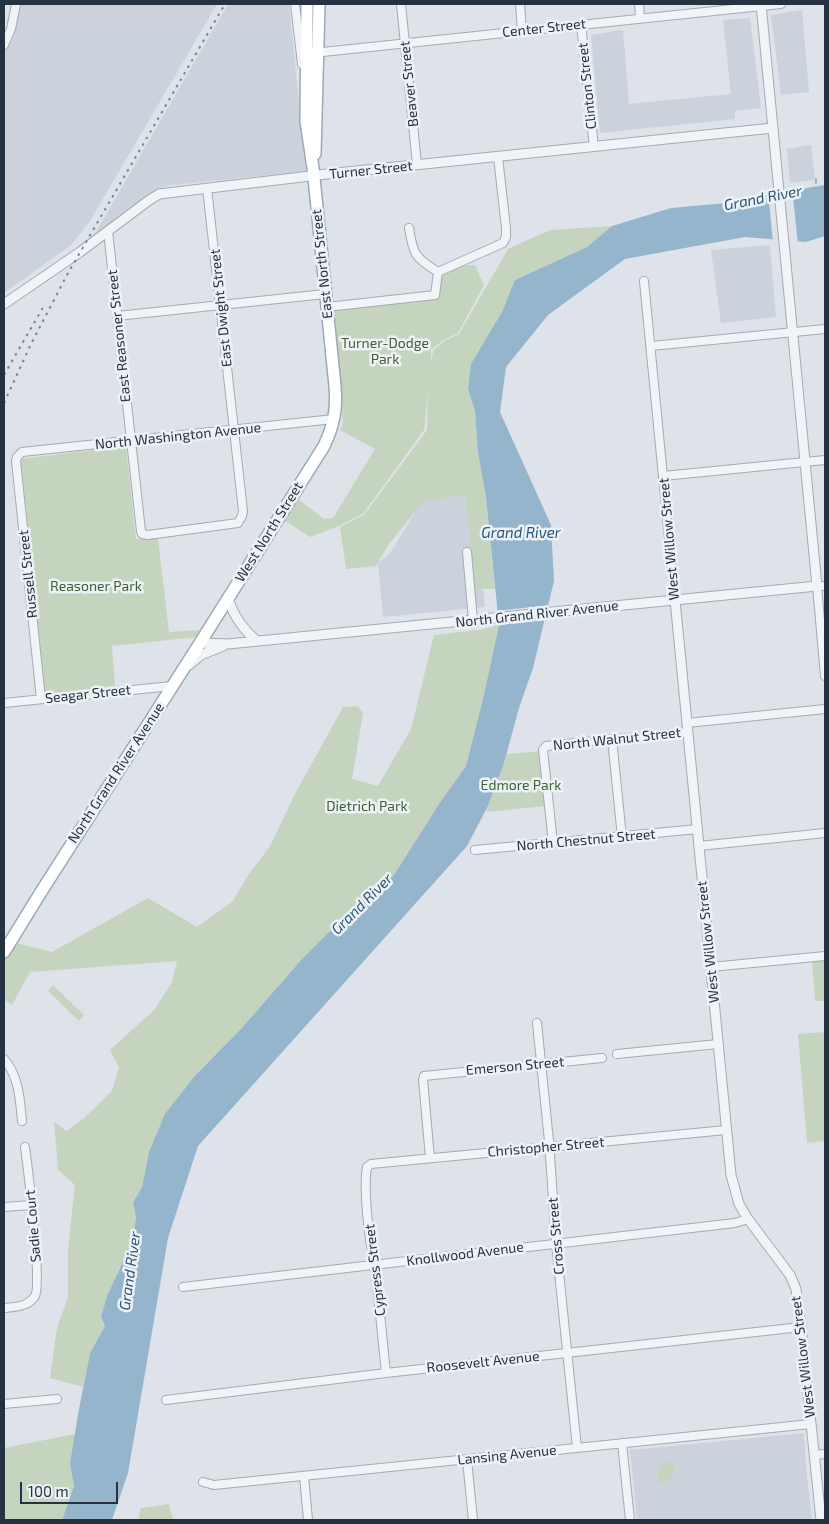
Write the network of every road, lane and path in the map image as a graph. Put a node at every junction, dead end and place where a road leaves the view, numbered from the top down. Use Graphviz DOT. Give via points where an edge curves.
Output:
graph roads {
  1 [pos="16,4"];
  2 [pos="295,4"];
  3 [pos="308,4"];
  4 [pos="319,4"];
  5 [pos="401,4"];
  6 [pos="520,4"];
  7 [pos="639,4"];
  8 [pos="781,4"];
  9 [pos="761,5"];
  10 [pos="640,18"];
  11 [pos="581,24"];
  12 [pos="522,31"];
  13 [pos="405,43"];
  14 [pos="4,45"];
  15 [pos="314,51"];
  16 [pos="306,92"];
  17 [pos="773,128"];
  18 [pos="594,147"];
  19 [pos="498,157"];
  20 [pos="417,165"];
  21 [pos="313,172"];
  22 [pos="207,188"];
  23 [pos="409,228"];
  24 [pos="108,231"];
  25 [pos="438,272"];
  26 [pos="644,281"];
  27 [pos="326,294"];
  28 [pos="4,304"];
  29 [pos="220,305"];
  30 [pos="327,307"];
  31 [pos="117,316"];
  32 [pos="825,328"];
  33 [pos="793,332"];
  34 [pos="651,346"];
  35 [pos="334,419"];
  36 [pos="234,429"];
  37 [pos="130,441"];
  38 [pos="22,452"];
  39 [pos="825,460"];
  40 [pos="806,462"];
  41 [pos="663,476"];
  42 [pos="142,534"];
  43 [pos="467,552"];
  44 [pos="821,586"];
  45 [pos="228,599"];
  46 [pos="675,600"];
  47 [pos="477,619"];
  48 [pos="257,641"];
  49 [pos="200,643"];
  50 [pos="228,644"];
  51 [pos="184,669"];
  52 [pos="825,676"];
  53 [pos="172,686"];
  54 [pos="42,699"];
  55 [pos="4,703"];
  56 [pos="825,709"];
  57 [pos="688,728"];
  58 [pos="612,740"];
  59 [pos="698,829"];
  60 [pos="825,833"];
  61 [pos="622,837"];
  62 [pos="553,843"];
  63 [pos="699,846"];
  64 [pos="475,850"];
  65 [pos="4,952"];
  66 [pos="825,956"];
  67 [pos="710,967"];
  68 [pos="537,1023"];
  69 [pos="718,1044"];
  70 [pos="616,1054"];
  71 [pos="602,1058"];
  72 [pos="4,1059"];
  73 [pos="541,1063"];
  74 [pos="22,1121"];
  75 [pos="726,1130"];
  76 [pos="26,1147"];
  77 [pos="549,1147"];
  78 [pos="430,1158"];
  79 [pos="366,1167"];
  80 [pos="31,1205"];
  81 [pos="4,1207"];
  82 [pos="748,1220"];
  83 [pos="556,1243"];
  84 [pos="375,1265"];
  85 [pos="183,1287"];
  86 [pos="4,1308"];
  87 [pos="801,1327"];
  88 [pos="568,1353"];
  89 [pos="386,1373"];
  90 [pos="57,1399"];
  91 [pos="166,1400"];
  92 [pos="4,1404"];
  93 [pos="811,1424"];
  94 [pos="622,1443"];
  95 [pos="578,1448"];
  96 [pos="825,1454"];
  97 [pos="815,1455"];
  98 [pos="467,1460"];
  99 [pos="304,1476"];
  100 [pos="202,1482"];
  101 [pos="308,1520"];
  102 [pos="473,1520"];
  103 [pos="630,1520"];
  104 [pos="821,1520"];
  1 -- 14 [label="street"];
  2 -- 16 [label="street, East North Street"];
  3 -- 15 [label="main road"];
  4 -- 15 [label="main road"];
  5 -- 13 [label="street, Beaver Street"];
  6 -- 12 [label="street"];
  7 -- 10 [label="street"];
  8 -- 9 [label="street, Center Street"];
  9 -- 10 [label="street, Center Street"];
  9 -- 17 [label="street"];
  10 -- 11 [label="street, Center Street"];
  11 -- 12 [label="street, Center Street"];
  11 -- 18 [label="street, Clinton Street"];
  12 -- 13 [label="street, Center Street"];
  13 -- 15 [label="street, Center Street"];
  13 -- 20 [label="street, Beaver Street"];
  15 -- 16 [label="main road"];
  15 -- 21 [label="main road, East North Street"];
  16 -- 21 [label="main road, East North Street" via="307,136"];
  17 -- 18 [label="street, Turner Street"];
  17 -- 33 [label="street"];
  18 -- 19 [label="street, Turner Street"];
  19 -- 20 [label="street, Turner Street"];
  19 -- 25 [label="street" via="506,228 503,243"];
  20 -- 21 [label="street, Turner Street"];
  21 -- 22 [label="street, Turner Street"];
  21 -- 27 [label="main road, East North Street"];
  22 -- 24 [label="street, Turner Street" via="160,194"];
  22 -- 29 [label="street, East Dwight Street"];
  23 -- 25 [label="street" via="412,248 423,262"];
  24 -- 28 [label="street, Turner Street"];
  24 -- 31 [label="street, East Reasoner Street"];
  25 -- 30 [label="street" via="434,295"];
  26 -- 34 [label="street, West Willow Street"];
  27 -- 29 [label="street"];
  27 -- 30 [label="main road, East North Street"];
  29 -- 31 [label="street"];
  29 -- 36 [label="street, East Dwight Street"];
  30 -- 35 [label="main road, East North Street" via="336,386"];
  31 -- 37 [label="street, East Reasoner Street"];
  32 -- 33 [label="street"];
  33 -- 34 [label="street"];
  33 -- 40 [label="street"];
  34 -- 41 [label="street, West Willow Street"];
  35 -- 36 [label="street, North Washington Avenue"];
  35 -- 45 [label="main road, West North Street" via="324,446"];
  36 -- 37 [label="street, North Washington Avenue"];
  36 -- 42 [label="street, East Dwight Street" via="243,511 241,520 234,525"];
  37 -- 38 [label="street, North Washington Avenue"];
  37 -- 42 [label="street, East Reasoner Street"];
  38 -- 54 [label="street, Russell Street" via="16,461"];
  39 -- 40 [label="street"];
  40 -- 41 [label="street"];
  40 -- 44 [label="street"];
  41 -- 46 [label="street, West Willow Street"];
  43 -- 47 [label="street"];
  44 -- 46 [label="street, North Grand River Avenue"];
  44 -- 52 [label="street"];
  45 -- 48 [label="street" via="246,633"];
  45 -- 49 [label="main road, West North Street"];
  46 -- 47 [label="street, North Grand River Avenue"];
  46 -- 57 [label="street, West Willow Street"];
  47 -- 48 [label="street, North Grand River Avenue"];
  48 -- 50 [label="street, North Grand River Avenue"];
  49 -- 50 [label="street, North Grand River Avenue"];
  49 -- 51 [label="main road, North Grand River Avenue"];
  50 -- 51 [label="street" via="201,655"];
  51 -- 53 [label="main road, North Grand River Avenue"];
  53 -- 54 [label="street, Seagar Street"];
  53 -- 65 [label="main road, North Grand River Avenue"];
  54 -- 55 [label="street, Seagar Street"];
  56 -- 57 [label="street, North Walnut Street"];
  57 -- 58 [label="street, North Walnut Street"];
  57 -- 59 [label="street, West Willow Street"];
  58 -- 61 [label="street"];
  58 -- 62 [label="street, North Walnut Street" via="546,746"];
  59 -- 61 [label="street, North Chestnut Street"];
  59 -- 63 [label="street, West Willow Street"];
  60 -- 63 [label="street"];
  61 -- 62 [label="street, North Chestnut Street"];
  62 -- 64 [label="street, North Chestnut Street"];
  63 -- 67 [label="street, West Willow Street"];
  66 -- 67 [label="street"];
  67 -- 69 [label="street, West Willow Street"];
  68 -- 73 [label="street, Cross Street"];
  69 -- 70 [label="street"];
  69 -- 75 [label="street, West Willow Street"];
  71 -- 73 [label="street, Emerson Street"];
  72 -- 74 [label="street" via="18,1088"];
  73 -- 77 [label="street, Cross Street"];
  73 -- 78 [label="street, Emerson Street" via="424,1076"];
  75 -- 77 [label="street, Christopher Street"];
  75 -- 82 [label="street, West Willow Street" via="735,1193"];
  76 -- 80 [label="street, Sadie Court"];
  77 -- 78 [label="street, Christopher Street"];
  77 -- 83 [label="street, Cross Street"];
  78 -- 79 [label="street, Christopher Street"];
  79 -- 84 [label="street, Cypress Street" via="371,1253"];
  80 -- 81 [label="street"];
  80 -- 86 [label="street, Sadie Court" via="38,1281 35,1296 22,1306"];
  82 -- 83 [label="street, Knollwood Avenue"];
  82 -- 87 [label="street, West Willow Street" via="790,1275 796,1289"];
  83 -- 84 [label="street, Knollwood Avenue"];
  83 -- 88 [label="street, Cross Street"];
  84 -- 85 [label="street, Knollwood Avenue"];
  84 -- 89 [label="street, Cypress Street"];
  87 -- 88 [label="street, Roosevelt Avenue"];
  87 -- 93 [label="street, West Willow Street"];
  88 -- 89 [label="street, Roosevelt Avenue"];
  88 -- 95 [label="street, Cross Street"];
  89 -- 91 [label="street, Roosevelt Avenue"];
  90 -- 92 [label="street"];
  93 -- 94 [label="street, Lansing Avenue"];
  93 -- 97 [label="street, West Willow Street"];
  94 -- 95 [label="street, Lansing Avenue"];
  94 -- 103 [label="street"];
  95 -- 98 [label="street, Lansing Avenue"];
  96 -- 97 [label="street"];
  97 -- 104 [label="street, West Willow Street"];
  98 -- 99 [label="street, Lansing Avenue"];
  98 -- 102 [label="street"];
  99 -- 100 [label="street, Lansing Avenue" via="214,1485"];
  99 -- 101 [label="street"];
}
